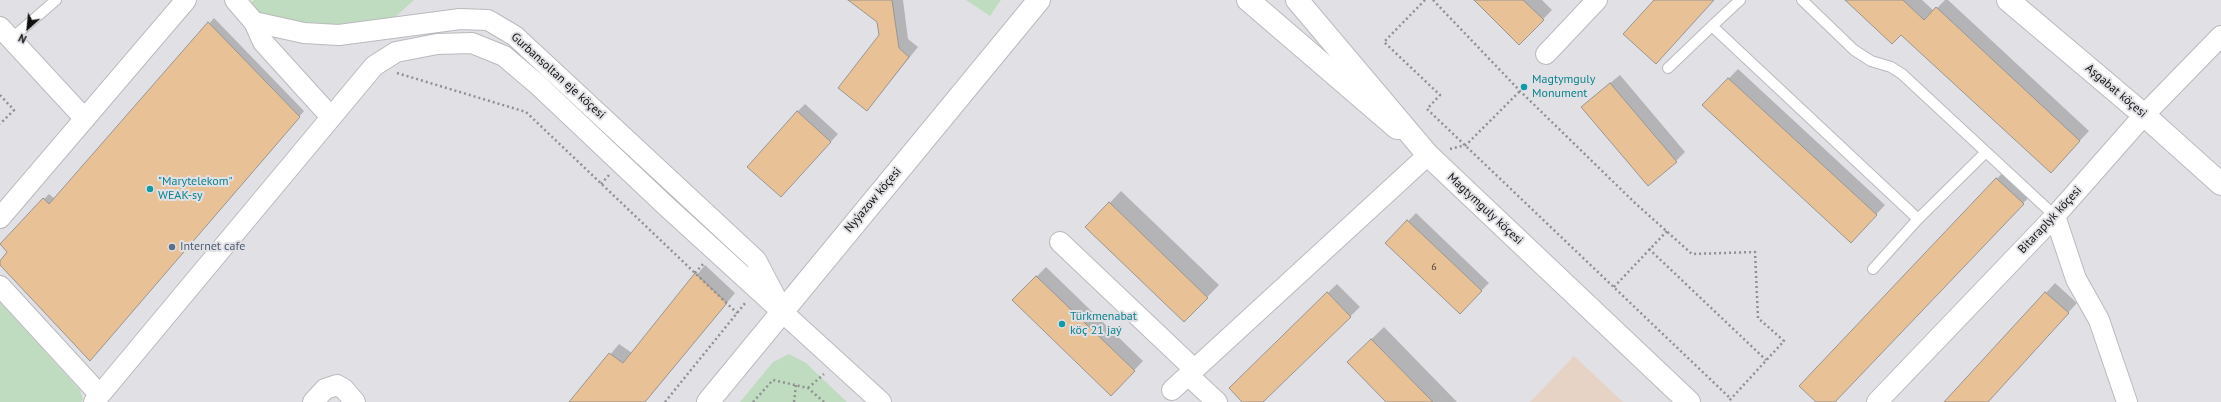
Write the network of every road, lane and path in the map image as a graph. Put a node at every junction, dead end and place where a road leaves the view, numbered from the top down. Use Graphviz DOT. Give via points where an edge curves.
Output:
graph roads {
  1 [pos="56,0"];
  2 [pos="186,0"];
  3 [pos="235,0"];
  4 [pos="1039,0"];
  5 [pos="1248,0"];
  6 [pos="1297,0"];
  7 [pos="1426,0"];
  8 [pos="1432,0"];
  9 [pos="1597,0"];
  10 [pos="1740,0"];
  11 [pos="1802,0"];
  12 [pos="2008,0"];
  13 [pos="254,22"];
  14 [pos="1712,26"];
  15 [pos="6,33"];
  16 [pos="2221,36"];
  17 [pos="1546,54"];
  18 [pos="374,66"];
  19 [pos="1668,68"];
  20 [pos="1520,91"];
  21 [pos="0,95"];
  22 [pos="2144,115"];
  23 [pos="332,117"];
  24 [pos="85,119"];
  25 [pos="0,124"];
  26 [pos="1466,145"];
  27 [pos="1986,152"];
  28 [pos="1428,155"];
  29 [pos="2221,184"];
  30 [pos="2055,216"];
  31 [pos="0,218"];
  32 [pos="1918,219"];
  33 [pos="1667,231"];
  34 [pos="1060,242"];
  35 [pos="1650,249"];
  36 [pos="1873,269"];
  37 [pos="0,286"];
  38 [pos="1614,287"];
  39 [pos="758,288"];
  40 [pos="782,310"];
  41 [pos="737,313"];
  42 [pos="1766,360"];
  43 [pos="1191,372"];
  44 [pos="796,385"];
  45 [pos="1172,390"];
  46 [pos="97,398"];
  47 [pos="1731,399"];
  48 [pos="313,402"];
  49 [pos="355,402"];
  50 [pos="665,402"];
  51 [pos="708,402"];
  52 [pos="753,402"];
  53 [pos="794,402"];
  54 [pos="824,402"];
  55 [pos="881,402"];
  56 [pos="1217,402"];
  57 [pos="1689,402"];
  58 [pos="1728,402"];
  59 [pos="1877,402"];
  60 [pos="2127,402"];
  1 -- 15 [label="lane"];
  2 -- 24 [label="street"];
  3 -- 13 [label="street"];
  4 -- 40 [label="street, Nyýazow köçesi"];
  5 -- 28 [label="street"];
  6 -- 28 [label="street, Magtymguly köçesi"];
  7 -- 26 [label="path" via="1384,42 1440,95 1427,109"];
  8 -- 20 [label="path"];
  9 -- 17 [label="street"];
  10 -- 14 [label="lane"];
  11 -- 27 [label="lane" via="1854,50 1871,61 1891,67 1902,74"];
  12 -- 22 [label="street, Aşgabat köçesi"];
  13 -- 23 [label="street" via="264,42"];
  13 -- 40 [label="street, Gurbansoltan eje köçesi" via="304,33 339,35 460,18 488,20 515,36 756,260"];
  14 -- 19 [label="lane"];
  14 -- 32 [label="lane"];
  15 -- 24 [label="street"];
  16 -- 22 [label="street, Bitaraplyk köçesi"];
  18 -- 23 [label="street, Gurbansoltan eje köçesi"];
  18 -- 39 [label="street, Gurbansoltan eje köçesi" via="396,52 437,44 472,43 504,56"];
  18 -- 41 [label="path" via="526,112"];
  20 -- 26 [label="path"];
  20 -- 33 [label="path"];
  21 -- 25 [label="path" via="14,110"];
  22 -- 29 [label="street, Aşgabat köçesi"];
  22 -- 30 [label="street, Bitaraplyk köçesi"];
  23 -- 46 [label="street, Gurbansoltan eje köçesi"];
  24 -- 31 [label="street"];
  26 -- 28 [label="path"];
  26 -- 38 [label="path"];
  27 -- 30 [label="lane"];
  27 -- 32 [label="lane"];
  28 -- 43 [label="street"];
  28 -- 57 [label="street, Magtymguly köçesi"];
  30 -- 59 [label="street, Bitaraplyk köçesi"];
  30 -- 60 [label="street" via="2076,279 2098,320"];
  32 -- 36 [label="lane"];
  33 -- 35 [label="path"];
  33 -- 42 [label="path" via="1692,254 1755,252 1758,318 1784,341"];
  34 -- 43 [label="street"];
  35 -- 38 [label="path"];
  35 -- 42 [label="path"];
  37 -- 46 [label="street"];
  38 -- 47 [label="path"];
  39 -- 40 [label="street, Gurbansoltan eje köçesi"];
  39 -- 41 [label="path"];
  40 -- 51 [label="street, Nyýazow köçesi"];
  40 -- 55 [label="street, Gurbansoltan eje köçesi"];
  41 -- 50 [label="path"];
  42 -- 47 [label="path"];
  43 -- 45 [label="street"];
  43 -- 56 [label="street"];
  44 -- 52 [label="path" via="773,380"];
  44 -- 53 [label="path"];
  44 -- 54 [label="path" via="808,388"];
  47 -- 58 [label="path"];
  48 -- 49 [label="street" via="325,389 337,385 344,388"];
}
